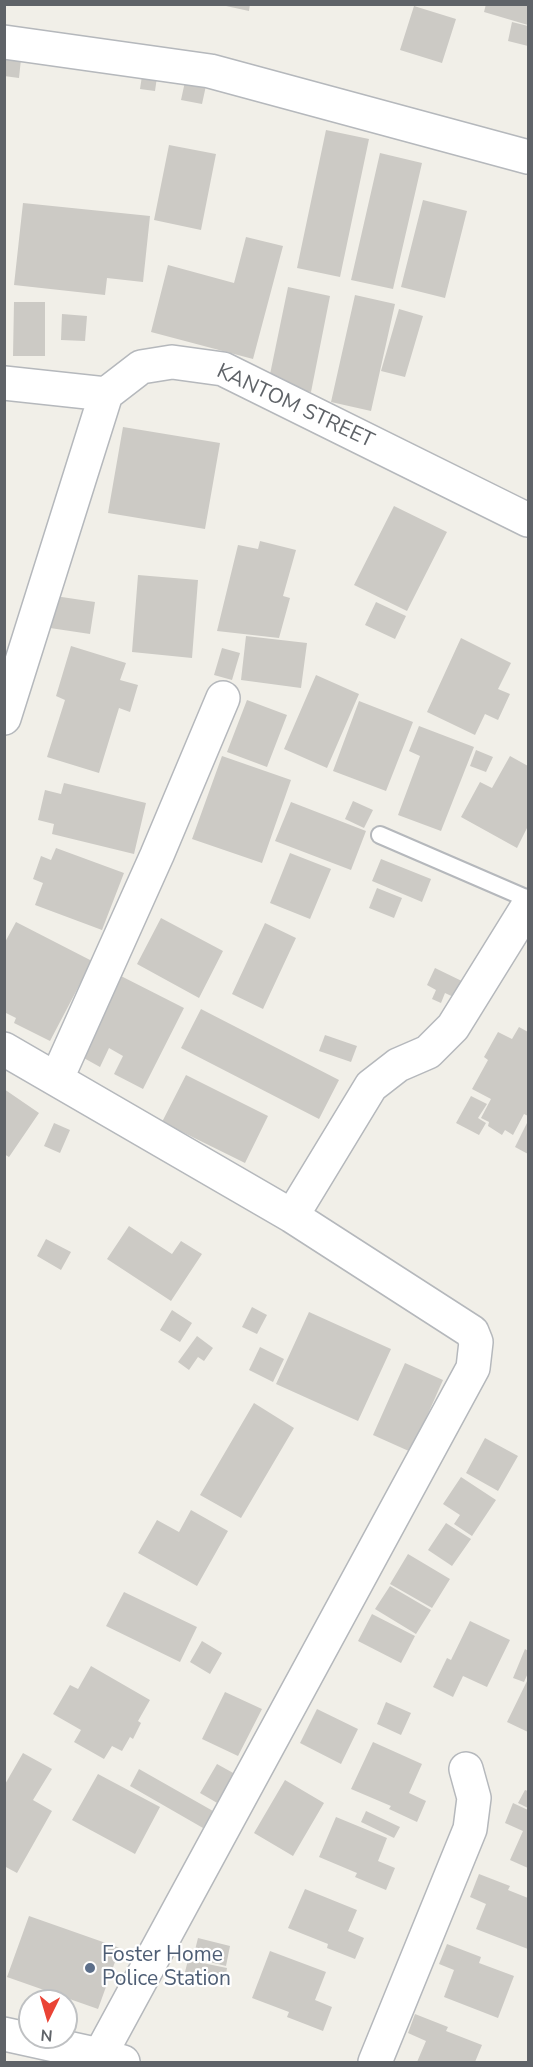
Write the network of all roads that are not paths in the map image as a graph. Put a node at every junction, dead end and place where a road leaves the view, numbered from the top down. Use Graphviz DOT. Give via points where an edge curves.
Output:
graph roads {
  1 [pos="4,42"];
  2 [pos="528,157"];
  3 [pos="4,382"];
  4 [pos="106,393"];
  5 [pos="528,520"];
  6 [pos="14,663"];
  7 [pos="223,698"];
  8 [pos="4,718"];
  9 [pos="380,835"];
  10 [pos="528,899"];
  11 [pos="528,906"];
  12 [pos="519,948"];
  13 [pos="4,1049"];
  14 [pos="57,1078"];
  15 [pos="292,1216"];
  16 [pos="466,1769"];
  17 [pos="4,2034"];
  18 [pos="111,2059"];
  19 [pos="375,2062"];
  1 -- 2 [label="street" via="210,71"];
  3 -- 4 [label="street"];
  4 -- 5 [label="street, KANTOM STREET" via="141,368 172,362 223,369"];
  4 -- 6 [label="street"];
  6 -- 8 [label="street"];
  7 -- 14 [label="street"];
  9 -- 10 [label="lane"];
  11 -- 12 [label="street"];
  12 -- 15 [label="street" via="428,1052 398,1065 371,1086"];
  13 -- 14 [label="street"];
  14 -- 15 [label="street"];
  15 -- 18 [label="street" via="472,1332 476,1342 474,1362"];
  16 -- 19 [label="street" via="474,1798 470,1828"];
  17 -- 18 [label="street"];
}
